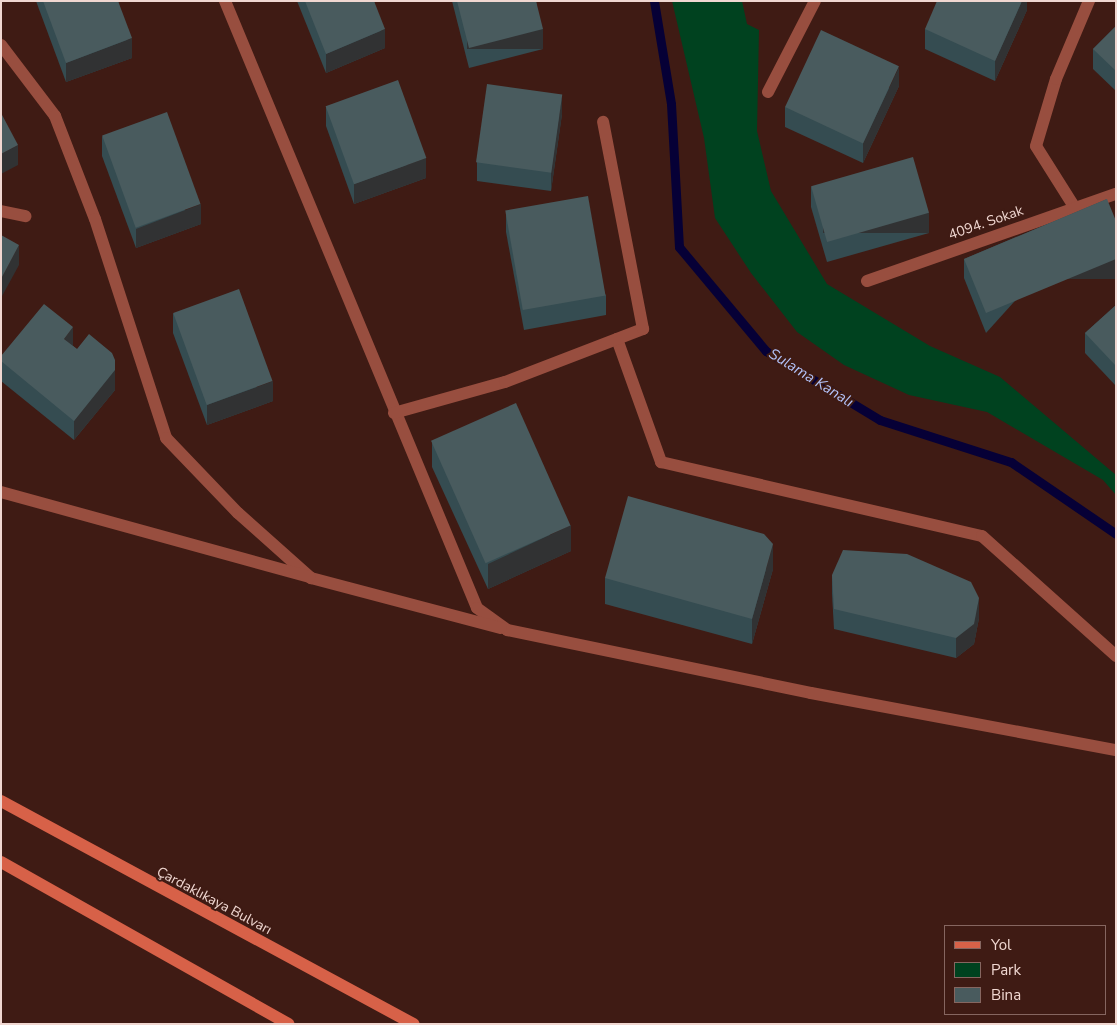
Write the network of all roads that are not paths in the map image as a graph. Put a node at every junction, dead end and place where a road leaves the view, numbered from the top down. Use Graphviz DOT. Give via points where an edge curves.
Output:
graph roads {
  1 [pos="224,1"];
  2 [pos="1089,1"];
  3 [pos="813,4"];
  4 [pos="1,44"];
  5 [pos="768,92"];
  6 [pos="603,122"];
  7 [pos="1116,194"];
  8 [pos="1075,208"];
  9 [pos="1,211"];
  10 [pos="24,216"];
  11 [pos="867,281"];
  12 [pos="618,339"];
  13 [pos="394,412"];
  14 [pos="1,492"];
  15 [pos="311,578"];
  16 [pos="507,630"];
  17 [pos="1116,656"];
  18 [pos="1116,750"];
  19 [pos="1,802"];
  20 [pos="1,862"];
  21 [pos="289,1024"];
  22 [pos="414,1024"];
  1 -- 13 [label="street"];
  2 -- 8 [label="street" via="1056,79 1036,146"];
  3 -- 5 [label="street"];
  4 -- 15 [label="street" via="55,116 95,220 166,438 238,513"];
  6 -- 12 [label="street" via="643,329"];
  7 -- 8 [label="street, 4094. Sokak"];
  8 -- 11 [label="street, 4094. Sokak"];
  9 -- 10 [label="street"];
  12 -- 13 [label="street" via="505,382"];
  12 -- 17 [label="street" via="661,462 982,536"];
  13 -- 16 [label="street" via="477,608"];
  14 -- 15 [label="street"];
  15 -- 16 [label="street"];
  16 -- 18 [label="street" via="811,693"];
  19 -- 22 [label="main road, Çardaklıkaya Bulvarı"];
  20 -- 21 [label="main road"];
}
